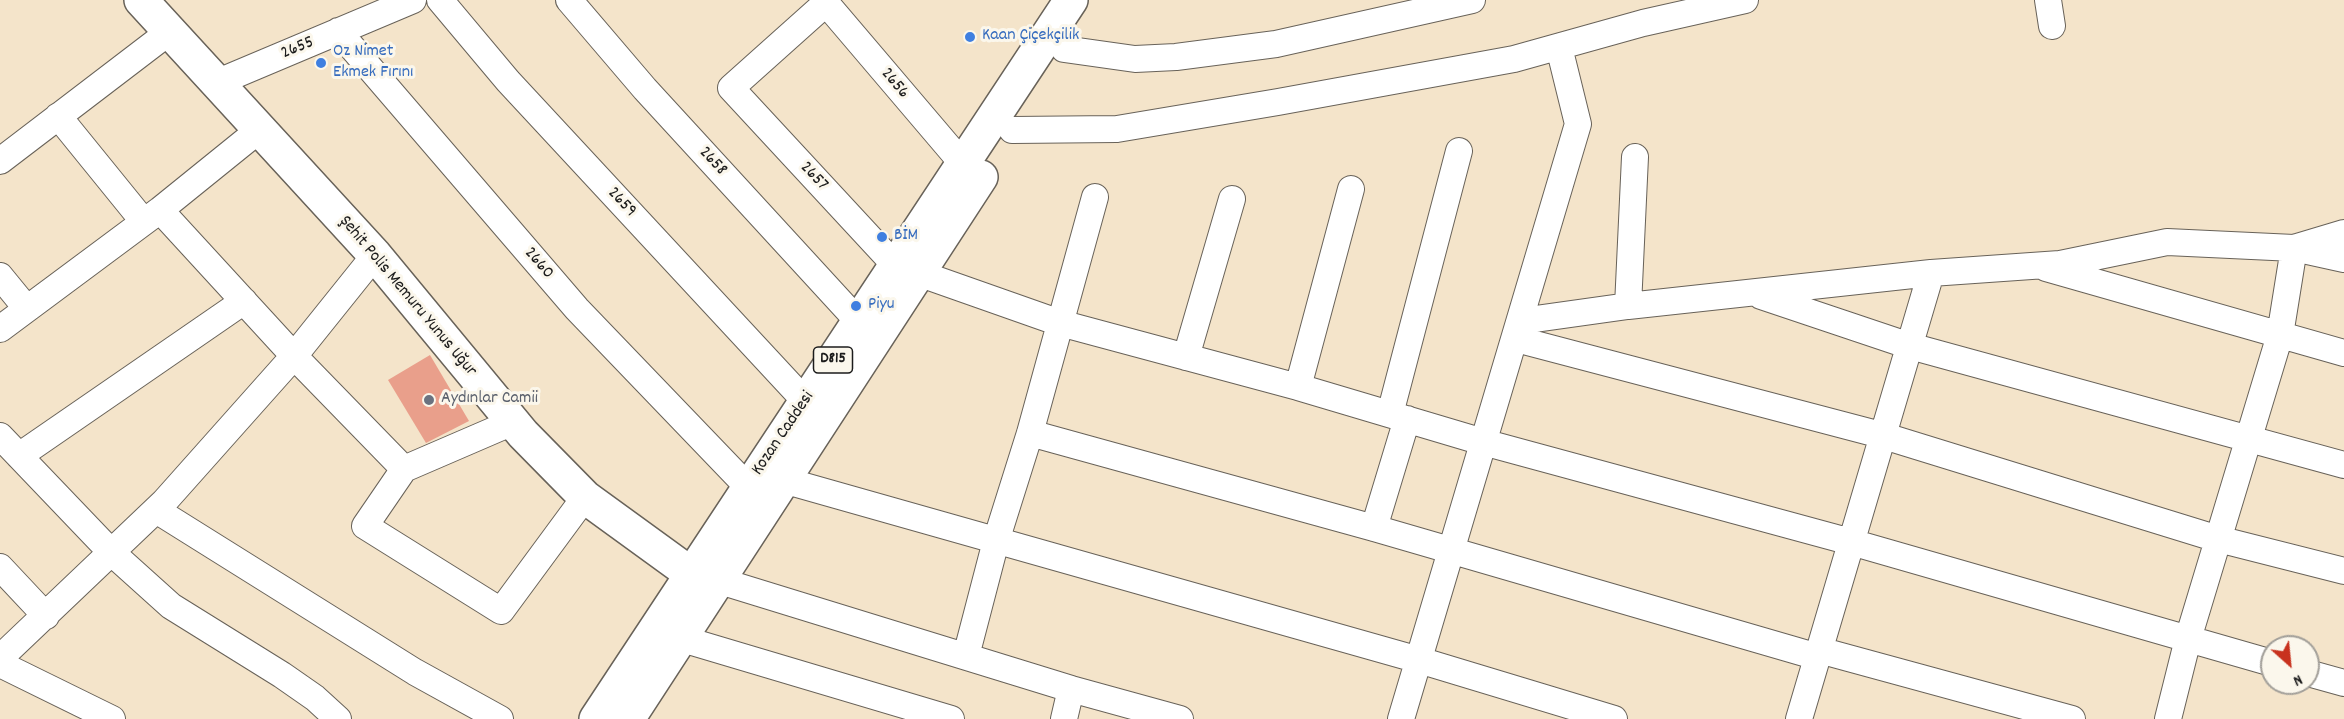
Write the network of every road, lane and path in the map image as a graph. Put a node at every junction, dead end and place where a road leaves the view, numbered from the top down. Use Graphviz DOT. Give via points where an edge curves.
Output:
graph roads {
  1 [pos="141,0"];
  2 [pos="413,0"];
  3 [pos="440,0"];
  4 [pos="569,0"];
  5 [pos="1071,0"];
  6 [pos="1096,0"];
  7 [pos="1472,0"];
  8 [pos="1744,0"];
  9 [pos="2048,0"];
  10 [pos="826,3"];
  11 [pos="2052,26"];
  12 [pos="169,32"];
  13 [pos="338,32"];
  14 [pos="1559,46"];
  15 [pos="1064,49"];
  16 [pos="216,83"];
  17 [pos="58,116"];
  18 [pos="259,130"];
  19 [pos="1011,130"];
  20 [pos="1459,151"];
  21 [pos="1635,157"];
  22 [pos="0,161"];
  23 [pos="963,164"];
  24 [pos="1351,189"];
  25 [pos="1095,197"];
  26 [pos="1232,199"];
  27 [pos="152,216"];
  28 [pos="2344,233"];
  29 [pos="2294,248"];
  30 [pos="375,255"];
  31 [pos="2344,259"];
  32 [pos="2037,265"];
  33 [pos="906,269"];
  34 [pos="1931,273"];
  35 [pos="0,276"];
  36 [pos="1752,293"];
  37 [pos="244,302"];
  38 [pos="1628,306"];
  39 [pos="27,309"];
  40 [pos="858,321"];
  41 [pos="1060,323"];
  42 [pos="0,329"];
  43 [pos="1519,330"];
  44 [pos="2280,336"];
  45 [pos="1910,346"];
  46 [pos="2344,353"];
  47 [pos="294,356"];
  48 [pos="1186,357"];
  49 [pos="1298,387"];
  50 [pos="806,402"];
  51 [pos="1399,416"];
  52 [pos="513,422"];
  53 [pos="1030,433"];
  54 [pos="1881,435"];
  55 [pos="0,436"];
  56 [pos="2250,439"];
  57 [pos="1484,442"];
  58 [pos="19,456"];
  59 [pos="2344,465"];
  60 [pos="404,469"];
  61 [pos="783,480"];
  62 [pos="748,487"];
  63 [pos="585,497"];
  64 [pos="156,510"];
  65 [pos="1374,528"];
  66 [pos="2218,539"];
  67 [pos="996,541"];
  68 [pos="1851,542"];
  69 [pos="1450,551"];
  70 [pos="111,552"];
  71 [pos="0,567"];
  72 [pos="2344,571"];
  73 [pos="704,577"];
  74 [pos="46,616"];
  75 [pos="679,638"];
  76 [pos="2188,639"];
  77 [pos="1818,654"];
  78 [pos="966,656"];
  79 [pos="0,658"];
  80 [pos="1419,660"];
  81 [pos="2260,660"];
  82 [pos="0,664"];
  83 [pos="2320,676"];
  84 [pos="2344,683"];
  85 [pos="1071,689"];
  86 [pos="112,719"];
  87 [pos="338,719"];
  88 [pos="500,719"];
  89 [pos="596,719"];
  90 [pos="628,719"];
  91 [pos="951,719"];
  92 [pos="1064,719"];
  93 [pos="1180,719"];
  94 [pos="1401,719"];
  95 [pos="1614,719"];
  96 [pos="1799,719"];
  97 [pos="2072,719"];
  98 [pos="2168,719"];
  1 -- 12 [label="main road, Şehit Polis Memuru Yunus Uğur"];
  2 -- 13 [label="street, 2655"];
  3 -- 50 [label="street, 2659" via="508,81"];
  4 -- 40 [label="street, 2658" via="653,98"];
  5 -- 23 [label="main road, Kozan Caddesi / D815"];
  6 -- 15 [label="main road, Kozan Caddesi / D815"];
  7 -- 15 [label="street" via="1276,44 1176,57 1135,59"];
  8 -- 14 [label="street"];
  9 -- 11 [label="street"];
  10 -- 23 [label="street, 2656"];
  10 -- 33 [label="street, 2657" via="731,88"];
  12 -- 16 [label="main road, Şehit Polis Memuru Yunus Uğur"];
  12 -- 17 [label="street"];
  13 -- 16 [label="street, 2655"];
  13 -- 62 [label="street, 2660" via="577,309"];
  14 -- 19 [label="street" via="1514,59 1117,129"];
  14 -- 43 [label="street" via="1578,124"];
  15 -- 19 [label="main road, Kozan Caddesi / D815"];
  16 -- 18 [label="main road, Şehit Polis Memuru Yunus Uğur"];
  17 -- 22 [label="street"];
  17 -- 27 [label="street"];
  18 -- 27 [label="street"];
  18 -- 30 [label="main road, Şehit Polis Memuru Yunus Uğur"];
  19 -- 33 [label="main road, Kozan Caddesi / D815"];
  20 -- 51 [label="street"];
  21 -- 38 [label="street"];
  23 -- 33 [label="main road, Kozan Caddesi / D815"];
  24 -- 49 [label="street"];
  25 -- 41 [label="street"];
  26 -- 48 [label="street"];
  27 -- 37 [label="street"];
  27 -- 39 [label="street"];
  28 -- 29 [label="street"];
  29 -- 31 [label="street"];
  29 -- 32 [label="street" via="2167,242 2060,264"];
  29 -- 44 [label="street"];
  30 -- 47 [label="street"];
  30 -- 52 [label="main road, Şehit Polis Memuru Yunus Uğur"];
  32 -- 34 [label="street"];
  32 -- 44 [label="street"];
  33 -- 40 [label="main road, Kozan Caddesi / D815"];
  33 -- 41 [label="street"];
  33 -- 61 [label="main road, Kozan Caddesi / D815"];
  34 -- 36 [label="street"];
  34 -- 45 [label="street"];
  35 -- 39 [label="street"];
  36 -- 38 [label="street"];
  36 -- 45 [label="street"];
  37 -- 47 [label="street"];
  37 -- 58 [label="street"];
  38 -- 43 [label="street"];
  39 -- 42 [label="street"];
  40 -- 50 [label="main road, Kozan Caddesi / D815"];
  41 -- 48 [label="street"];
  41 -- 53 [label="street"];
  43 -- 54 [label="street"];
  43 -- 57 [label="street"];
  44 -- 46 [label="street"];
  44 -- 56 [label="street"];
  45 -- 54 [label="street"];
  45 -- 56 [label="street"];
  47 -- 60 [label="street"];
  47 -- 64 [label="street"];
  48 -- 49 [label="street"];
  49 -- 51 [label="street"];
  50 -- 62 [label="main road, Kozan Caddesi / D815"];
  51 -- 57 [label="street"];
  51 -- 65 [label="street"];
  52 -- 60 [label="street"];
  52 -- 63 [label="main road, Şehit Polis Memuru Yunus Uğur"];
  53 -- 65 [label="street"];
  53 -- 67 [label="street"];
  54 -- 66 [label="street"];
  54 -- 68 [label="street"];
  55 -- 58 [label="street"];
  56 -- 59 [label="street"];
  56 -- 66 [label="street"];
  57 -- 68 [label="street"];
  57 -- 69 [label="street"];
  58 -- 70 [label="street"];
  60 -- 63 [label="street" via="365,526 501,611"];
  61 -- 67 [label="street"];
  61 -- 73 [label="main road, Kozan Caddesi / D815"];
  62 -- 73 [label="main road, Kozan Caddesi / D815"];
  63 -- 73 [label="main road, Şehit Polis Memuru Yunus Uğur"];
  64 -- 70 [label="street"];
  64 -- 88 [label="street" via="415,672"];
  65 -- 69 [label="street"];
  66 -- 72 [label="street"];
  66 -- 76 [label="street"];
  67 -- 78 [label="street"];
  67 -- 80 [label="street"];
  68 -- 76 [label="street"];
  68 -- 77 [label="street"];
  69 -- 77 [label="street"];
  69 -- 80 [label="street"];
  70 -- 74 [label="street"];
  70 -- 87 [label="street" via="171,606 282,675"];
  71 -- 74 [label="street"];
  73 -- 75 [label="main road, Kozan Caddesi / D815"];
  73 -- 78 [label="street"];
  73 -- 89 [label="main road, Kozan Caddesi / D815"];
  74 -- 79 [label="street"];
  75 -- 90 [label="main road, Kozan Caddesi / D815"];
  75 -- 91 [label="street"];
  76 -- 81 [label="street"];
  76 -- 98 [label="street"];
  77 -- 96 [label="street"];
  77 -- 97 [label="street"];
  78 -- 85 [label="street"];
  80 -- 94 [label="street"];
  80 -- 95 [label="street"];
  82 -- 86 [label="street"];
  83 -- 84 [label="street"];
  85 -- 92 [label="street"];
  85 -- 93 [label="street"];
}
